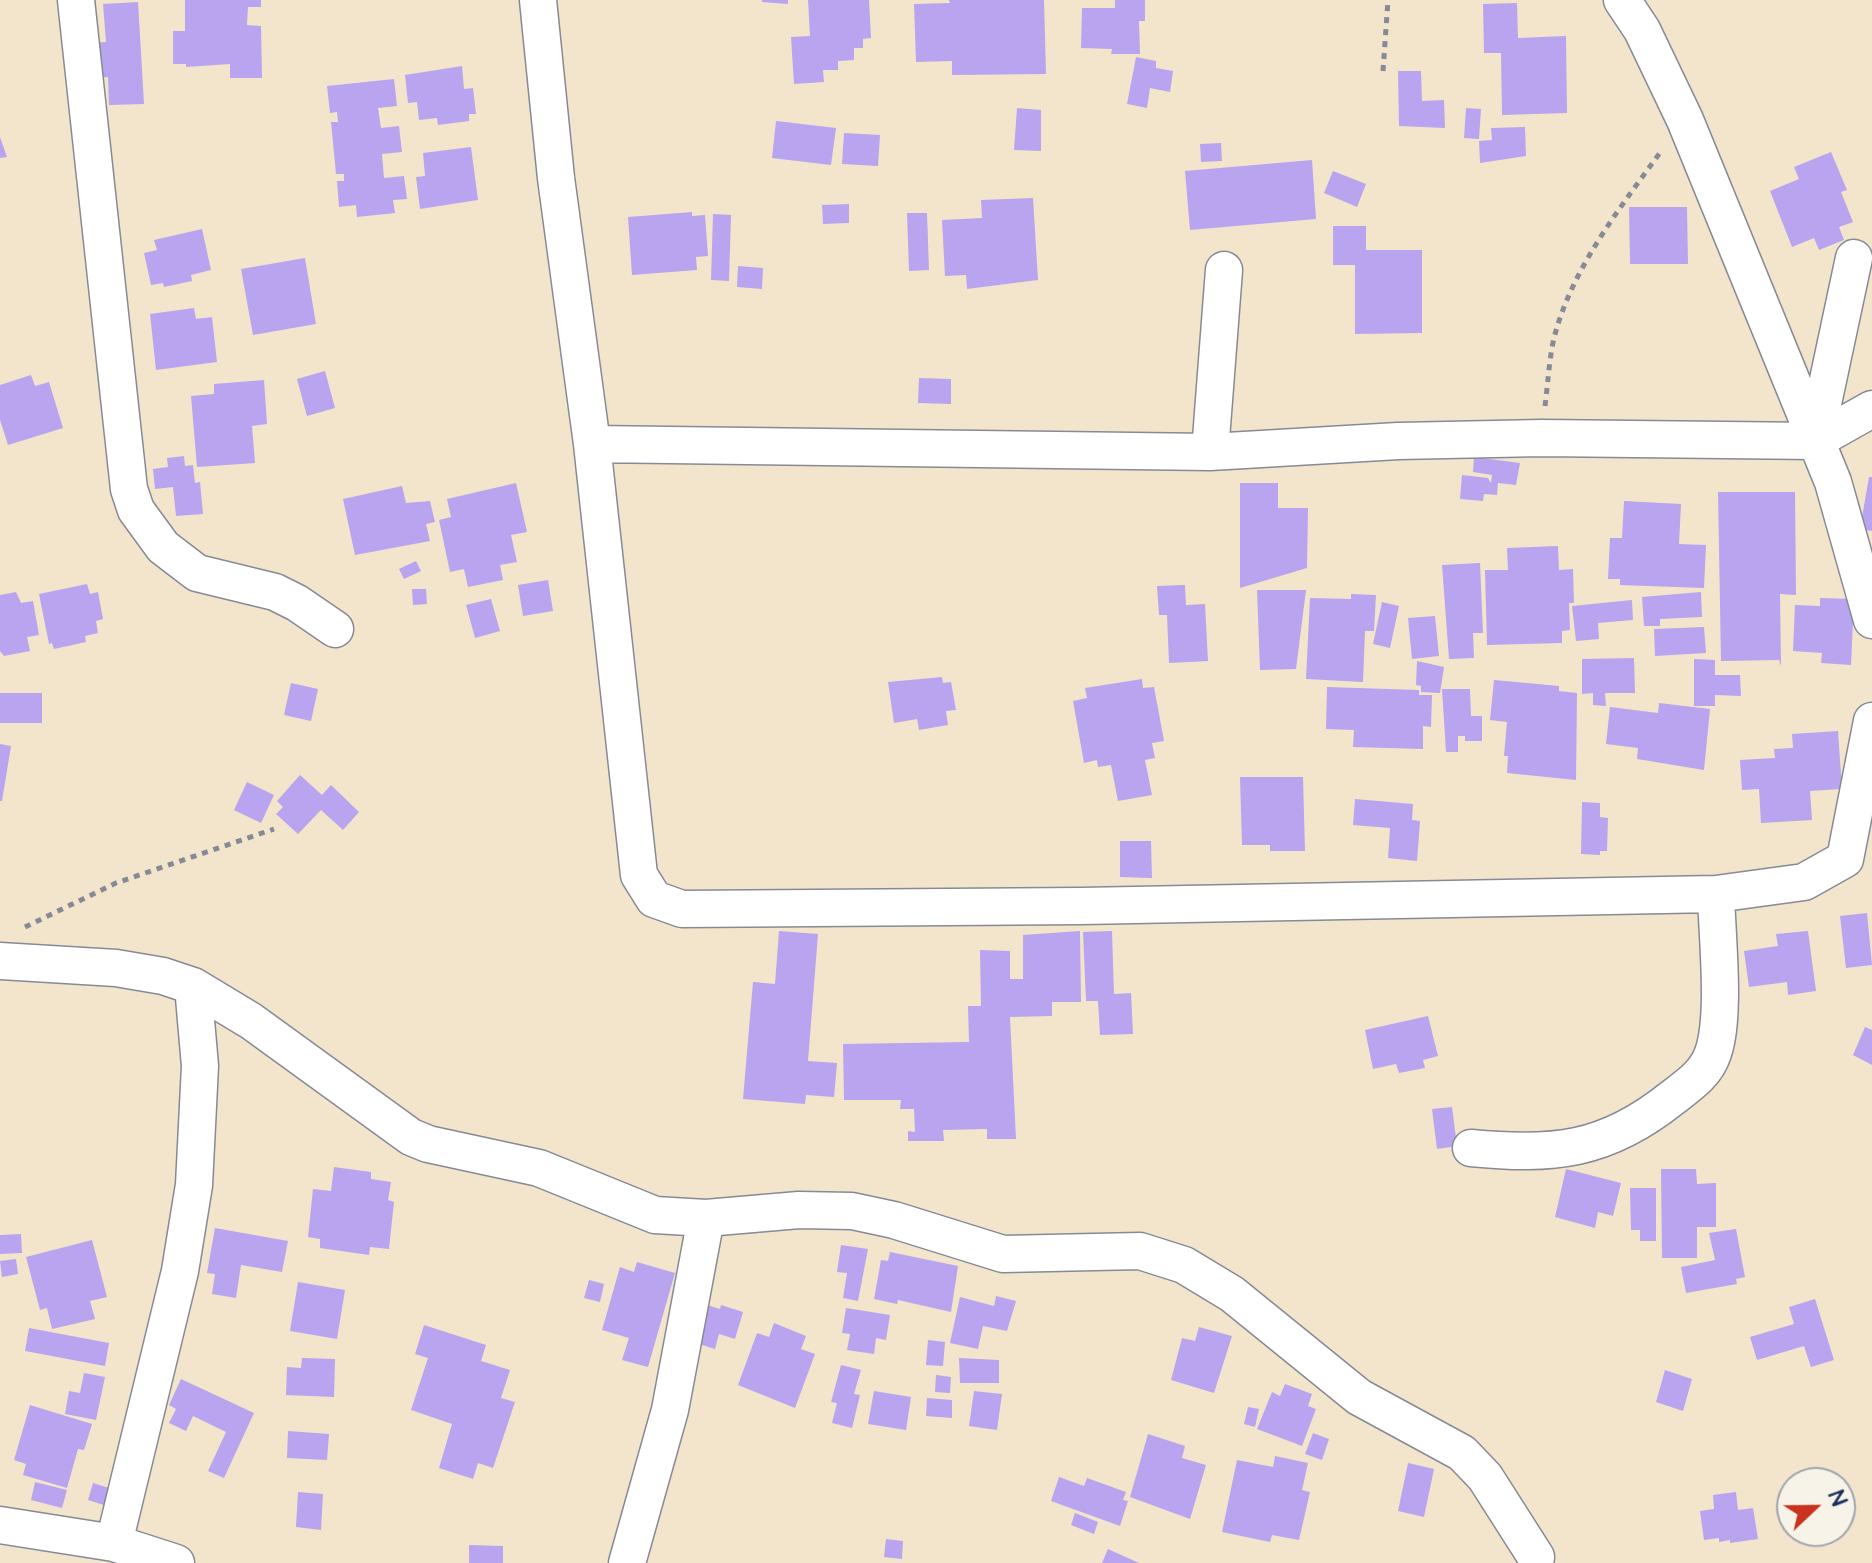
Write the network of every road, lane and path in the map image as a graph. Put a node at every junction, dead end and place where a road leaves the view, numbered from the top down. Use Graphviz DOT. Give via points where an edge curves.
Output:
graph roads {
  1 [pos="76,0"];
  2 [pos="538,0"];
  3 [pos="1388,0"];
  4 [pos="1622,0"];
  5 [pos="1383,71"];
  6 [pos="1685,120"];
  7 [pos="1854,258"];
  8 [pos="1224,270"];
  9 [pos="1872,409"];
  10 [pos="1542,438"];
  11 [pos="1815,441"];
  12 [pos="592,444"];
  13 [pos="1210,452"];
  14 [pos="1872,620"];
  15 [pos="335,629"];
  16 [pos="1872,721"];
  17 [pos="274,829"];
  18 [pos="1716,894"];
  19 [pos="6,948"];
  20 [pos="193,986"];
  21 [pos="1471,1148"];
  22 [pos="706,1218"];
  23 [pos="0,1525"];
  24 [pos="114,1543"];
  25 [pos="1536,1557"];
  26 [pos="176,1563"];
  27 [pos="627,1563"];
  1 -- 15 [label="street" via="126,462 136,510 152,535 189,569 275,592"];
  2 -- 12 [label="street"];
  3 -- 5 [label="path"];
  4 -- 6 [label="street"];
  6 -- 10 [label="path" via="1571,289 1554,340"];
  6 -- 11 [label="street"];
  7 -- 11 [label="street"];
  8 -- 13 [label="street"];
  9 -- 11 [label="street"];
  10 -- 11 [label="street"];
  10 -- 13 [label="street"];
  11 -- 14 [label="street" via="1833,482"];
  12 -- 13 [label="street"];
  12 -- 18 [label="street" via="639,875 654,899 682,909"];
  16 -- 18 [label="street" via="1845,859 1804,882"];
  17 -- 19 [label="path" via="116,883"];
  18 -- 21 [label="street" via="1718,1036 1702,1073 1651,1115 1585,1147 1525,1153"];
  19 -- 20 [label="street"];
  20 -- 22 [label="street" via="419,1141 539,1168 655,1215"];
  20 -- 24 [label="street" via="200,1066 194,1185 180,1271"];
  22 -- 25 [label="street" via="852,1211 1003,1254 1140,1251 1184,1265 1232,1294 1359,1397 1462,1453 1485,1477"];
  22 -- 27 [label="street" via="670,1410"];
  23 -- 24 [label="street"];
  24 -- 26 [label="street"];
}
